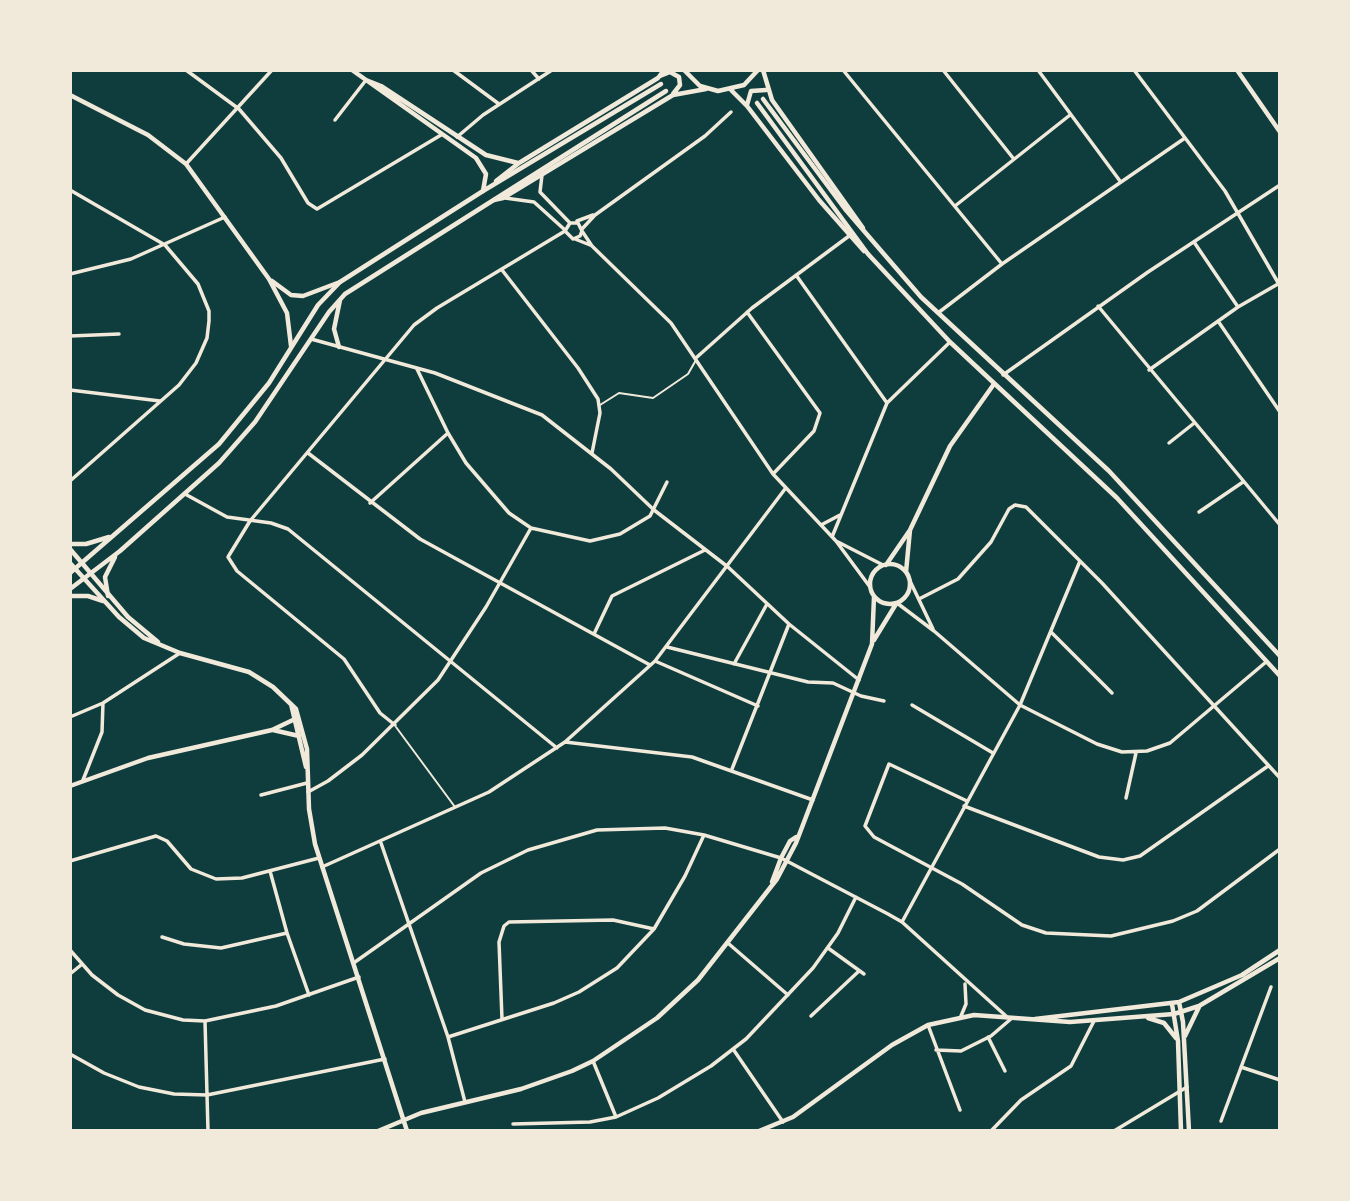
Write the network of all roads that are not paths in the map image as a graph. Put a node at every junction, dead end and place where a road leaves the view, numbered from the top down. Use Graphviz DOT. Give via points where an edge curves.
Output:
graph roads {
  1 [pos="186,70"];
  2 [pos="272,70"];
  3 [pos="352,70"];
  4 [pos="453,70"];
  5 [pos="531,70"];
  6 [pos="552,70"];
  7 [pos="664,70"];
  8 [pos="684,70"];
  9 [pos="761,70"];
  10 [pos="843,70"];
  11 [pos="943,70"];
  12 [pos="1038,70"];
  13 [pos="1134,70"];
  14 [pos="1237,70"];
  15 [pos="658,78"];
  16 [pos="539,79"];
  17 [pos="366,80"];
  18 [pos="661,84"];
  19 [pos="706,89"];
  20 [pos="731,90"];
  21 [pos="767,90"];
  22 [pos="666,91"];
  23 [pos="673,94"];
  24 [pos="70,95"];
  25 [pos="763,99"];
  26 [pos="757,103"];
  27 [pos="499,104"];
  28 [pos="747,106"];
  29 [pos="239,109"];
  30 [pos="731,112"];
  31 [pos="1070,116"];
  32 [pos="335,120"];
  33 [pos="1280,132"];
  34 [pos="441,135"];
  35 [pos="457,137"];
  36 [pos="1185,138"];
  37 [pos="1013,158"];
  38 [pos="519,163"];
  39 [pos="186,164"];
  40 [pos="544,172"];
  41 [pos="1120,181"];
  42 [pos="1280,184"];
  43 [pos="491,186"];
  44 [pos="70,190"];
  45 [pos="483,191"];
  46 [pos="503,198"];
  47 [pos="490,201"];
  48 [pos="954,206"];
  49 [pos="1237,214"];
  50 [pos="595,215"];
  51 [pos="225,217"];
  52 [pos="573,222"];
  53 [pos="565,230"];
  54 [pos="582,230"];
  55 [pos="849,236"];
  56 [pos="568,237"];
  57 [pos="551,239"];
  58 [pos="575,239"];
  59 [pos="872,240"];
  60 [pos="1194,241"];
  61 [pos="165,245"];
  62 [pos="592,246"];
  63 [pos="867,254"];
  64 [pos="1002,264"];
  65 [pos="502,270"];
  66 [pos="70,274"];
  67 [pos="796,275"];
  68 [pos="269,279"];
  69 [pos="340,282"];
  70 [pos="1279,285"];
  71 [pos="340,298"];
  72 [pos="1098,306"];
  73 [pos="1238,307"];
  74 [pos="747,312"];
  75 [pos="938,313"];
  76 [pos="1218,321"];
  77 [pos="119,334"];
  78 [pos="70,336"];
  79 [pos="311,339"];
  80 [pos="950,342"];
  81 [pos="291,347"];
  82 [pos="339,347"];
  83 [pos="697,357"];
  84 [pos="382,361"];
  85 [pos="417,369"];
  86 [pos="1149,370"];
  87 [pos="1003,375"];
  88 [pos="994,384"];
  89 [pos="70,390"];
  90 [pos="160,401"];
  91 [pos="887,403"];
  92 [pos="600,406"];
  93 [pos="1280,412"];
  94 [pos="1193,424"];
  95 [pos="448,433"];
  96 [pos="1169,443"];
  97 [pos="308,453"];
  98 [pos="592,453"];
  99 [pos="773,474"];
  100 [pos="70,481"];
  101 [pos="667,482"];
  102 [pos="1243,482"];
  103 [pos="785,489"];
  104 [pos="185,494"];
  105 [pos="370,503"];
  106 [pos="654,510"];
  107 [pos="1199,512"];
  108 [pos="842,513"];
  109 [pos="250,522"];
  110 [pos="821,525"];
  111 [pos="1280,525"];
  112 [pos="531,528"];
  113 [pos="911,530"];
  114 [pos="113,536"];
  115 [pos="834,539"];
  116 [pos="70,544"];
  117 [pos="70,549"];
  118 [pos="705,550"];
  119 [pos="120,551"];
  120 [pos="1080,561"];
  121 [pos="70,564"];
  122 [pos="82,564"];
  123 [pos="885,565"];
  124 [pos="728,567"];
  125 [pos="72,571"];
  126 [pos="906,572"];
  127 [pos="90,574"];
  128 [pos="83,579"];
  129 [pos="910,582"];
  130 [pos="499,583"];
  131 [pos="870,587"];
  132 [pos="70,589"];
  133 [pos="70,596"];
  134 [pos="108,596"];
  135 [pos="874,597"];
  136 [pos="919,599"];
  137 [pos="103,601"];
  138 [pos="897,603"];
  139 [pos="767,604"];
  140 [pos="789,624"];
  141 [pos="934,631"];
  142 [pos="1051,632"];
  143 [pos="594,634"];
  144 [pos="872,644"];
  145 [pos="164,646"];
  146 [pos="667,647"];
  147 [pos="1279,652"];
  148 [pos="180,653"];
  149 [pos="452,661"];
  150 [pos="655,661"];
  151 [pos="1266,662"];
  152 [pos="734,664"];
  153 [pos="650,665"];
  154 [pos="771,671"];
  155 [pos="1280,676"];
  156 [pos="859,680"];
  157 [pos="1112,693"];
  158 [pos="855,694"];
  159 [pos="884,701"];
  160 [pos="103,703"];
  161 [pos="291,704"];
  162 [pos="912,705"];
  163 [pos="1020,705"];
  164 [pos="758,706"];
  165 [pos="1215,708"];
  166 [pos="70,717"];
  167 [pos="295,719"];
  168 [pos="395,725"];
  169 [pos="272,730"];
  170 [pos="299,736"];
  171 [pos="565,742"];
  172 [pos="557,748"];
  173 [pos="993,752"];
  174 [pos="1136,753"];
  175 [pos="1268,766"];
  176 [pos="306,768"];
  177 [pos="732,769"];
  178 [pos="1280,778"];
  179 [pos="83,782"];
  180 [pos="307,783"];
  181 [pos="70,786"];
  182 [pos="308,792"];
  183 [pos="261,795"];
  184 [pos="1126,797"];
  185 [pos="813,800"];
  186 [pos="967,801"];
  187 [pos="964,806"];
  188 [pos="455,807"];
  189 [pos="704,835"];
  190 [pos="796,837"];
  191 [pos="381,843"];
  192 [pos="1280,849"];
  193 [pos="318,858"];
  194 [pos="780,858"];
  195 [pos="70,861"];
  196 [pos="787,861"];
  197 [pos="322,867"];
  198 [pos="932,867"];
  199 [pos="270,871"];
  200 [pos="772,883"];
  201 [pos="856,897"];
  202 [pos="902,922"];
  203 [pos="410,924"];
  204 [pos="653,929"];
  205 [pos="287,933"];
  206 [pos="162,937"];
  207 [pos="729,944"];
  208 [pos="828,948"];
  209 [pos="70,950"];
  210 [pos="1280,950"];
  211 [pos="1280,958"];
  212 [pos="355,962"];
  213 [pos="81,965"];
  214 [pos="859,971"];
  215 [pos="70,974"];
  216 [pos="864,974"];
  217 [pos="359,977"];
  218 [pos="965,982"];
  219 [pos="1271,987"];
  220 [pos="309,995"];
  221 [pos="789,995"];
  222 [pos="1179,1002"];
  223 [pos="1172,1004"];
  224 [pos="1199,1006"];
  225 [pos="1181,1012"];
  226 [pos="1174,1014"];
  227 [pos="811,1016"];
  228 [pos="961,1016"];
  229 [pos="1144,1017"];
  230 [pos="1009,1018"];
  231 [pos="502,1019"];
  232 [pos="1034,1020"];
  233 [pos="205,1021"];
  234 [pos="1094,1021"];
  235 [pos="928,1025"];
  236 [pos="447,1037"];
  237 [pos="988,1037"];
  238 [pos="1178,1041"];
  239 [pos="1184,1041"];
  240 [pos="733,1049"];
  241 [pos="936,1050"];
  242 [pos="70,1054"];
  243 [pos="384,1059"];
  244 [pos="593,1061"];
  245 [pos="1241,1067"];
  246 [pos="1005,1071"];
  247 [pos="1280,1080"];
  248 [pos="1186,1087"];
  249 [pos="1179,1089"];
  250 [pos="206,1095"];
  251 [pos="465,1102"];
  252 [pos="960,1110"];
  253 [pos="616,1117"];
  254 [pos="404,1120"];
  255 [pos="1221,1121"];
  256 [pos="783,1122"];
  257 [pos="513,1124"];
  258 [pos="994,1130"];
  259 [pos="208,1131"];
  260 [pos="378,1131"];
  261 [pos="407,1131"];
  262 [pos="759,1131"];
  263 [pos="1114,1131"];
  264 [pos="1181,1131"];
  265 [pos="1189,1131"];
  1 -- 29 [label="street"];
  2 -- 29 [label="street"];
  3 -- 17 [label="street"];
  4 -- 27 [label="street"];
  5 -- 16 [label="street"];
  6 -- 16 [label="street"];
  7 -- 15 [label="street"];
  8 -- 19 [label="street"];
  9 -- 20 [label="street"];
  9 -- 21 [label="street"];
  10 -- 48 [label="street"];
  11 -- 37 [label="street"];
  12 -- 31 [label="street"];
  13 -- 36 [label="street"];
  14 -- 33 [label="street"];
  15 -- 23 [label="street" via="670,72 679,77 680,85"];
  15 -- 38 [label="street"];
  16 -- 27 [label="street"];
  17 -- 32 [label="street"];
  17 -- 34 [label="street"];
  17 -- 35 [label="street"];
  18 -- 43 [label="street"];
  19 -- 20 [label="street"];
  19 -- 23 [label="street"];
  20 -- 28 [label="street"];
  21 -- 28 [label="street" via="751,91"];
  21 -- 59 [label="street"];
  22 -- 47 [label="street"];
  23 -- 40 [label="street"];
  24 -- 39 [label="street" via="148,135"];
  25 -- 59 [label="street"];
  26 -- 63 [label="street"];
  27 -- 35 [label="street"];
  28 -- 55 [label="street"];
  29 -- 34 [label="street" via="317,209"];
  29 -- 39 [label="street"];
  30 -- 50 [label="street" via="677,158"];
  31 -- 37 [label="street"];
  31 -- 41 [label="street"];
  34 -- 45 [label="street" via="483,166"];
  35 -- 38 [label="street" via="494,158"];
  36 -- 41 [label="street"];
  36 -- 49 [label="street"];
  37 -- 48 [label="street"];
  38 -- 43 [label="street"];
  39 -- 51 [label="street"];
  40 -- 46 [label="street"];
  40 -- 52 [label="street" via="540,192"];
  41 -- 64 [label="street"];
  42 -- 49 [label="street"];
  43 -- 45 [label="street"];
  44 -- 61 [label="street"];
  45 -- 69 [label="street"];
  46 -- 47 [label="street"];
  46 -- 53 [label="street" via="534,202"];
  47 -- 71 [label="street"];
  48 -- 64 [label="street"];
  49 -- 60 [label="street"];
  49 -- 70 [label="street"];
  50 -- 52 [label="street"];
  50 -- 54 [label="street"];
  51 -- 61 [label="street"];
  51 -- 68 [label="street"];
  52 -- 53 [label="street"];
  52 -- 54 [label="street"];
  53 -- 56 [label="street"];
  53 -- 57 [label="street"];
  54 -- 58 [label="street"];
  54 -- 62 [label="street"];
  55 -- 63 [label="street"];
  55 -- 67 [label="street"];
  56 -- 57 [label="street"];
  56 -- 58 [label="street"];
  57 -- 65 [label="street"];
  58 -- 62 [label="street"];
  59 -- 75 [label="street"];
  60 -- 72 [label="street"];
  60 -- 73 [label="street"];
  61 -- 66 [label="street"];
  61 -- 90 [label="street" via="198,284 209,321 196,363 180,385"];
  62 -- 83 [label="street" via="661,312"];
  63 -- 80 [label="street"];
  64 -- 75 [label="street"];
  65 -- 84 [label="street" via="426,314"];
  65 -- 92 [label="street" via="583,375"];
  67 -- 74 [label="street"];
  67 -- 91 [label="street"];
  68 -- 69 [label="street" via="291,295 303,296"];
  68 -- 81 [label="street" via="287,313"];
  69 -- 81 [label="street" via="318,305"];
  70 -- 73 [label="street"];
  71 -- 79 [label="street"];
  71 -- 82 [label="street" via="334,329"];
  72 -- 86 [label="street"];
  72 -- 87 [label="street"];
  73 -- 76 [label="street"];
  74 -- 83 [label="street"];
  74 -- 99 [label="street" via="820,413 814,431"];
  75 -- 87 [label="street"];
  76 -- 86 [label="street"];
  76 -- 93 [label="street"];
  77 -- 78 [label="street"];
  79 -- 82 [label="street"];
  79 -- 104 [label="street" via="244,436"];
  80 -- 88 [label="street"];
  80 -- 91 [label="street"];
  81 -- 114 [label="street" via="219,444"];
  82 -- 84 [label="street"];
  83 -- 92 [label="lane" via="688,374 653,398 619,393"];
  83 -- 99 [label="street"];
  84 -- 85 [label="street"];
  84 -- 97 [label="street"];
  85 -- 95 [label="street"];
  85 -- 98 [label="street" via="542,415"];
  86 -- 94 [label="street"];
  87 -- 147 [label="street" via="1123,485"];
  88 -- 113 [label="street" via="950,446"];
  88 -- 151 [label="street" via="1117,498"];
  89 -- 90 [label="street"];
  90 -- 100 [label="street"];
  91 -- 108 [label="street"];
  92 -- 98 [label="street"];
  94 -- 96 [label="street"];
  94 -- 102 [label="street"];
  95 -- 105 [label="street"];
  95 -- 112 [label="street" via="484,486"];
  97 -- 105 [label="street"];
  97 -- 109 [label="street"];
  98 -- 106 [label="street"];
  99 -- 103 [label="street"];
  101 -- 106 [label="street"];
  102 -- 107 [label="street"];
  102 -- 111 [label="street"];
  103 -- 110 [label="street"];
  103 -- 124 [label="street"];
  104 -- 109 [label="street" via="219,514"];
  104 -- 119 [label="street"];
  105 -- 130 [label="street" via="420,539"];
  106 -- 112 [label="street" via="646,521 606,539 578,540"];
  106 -- 118 [label="street"];
  108 -- 110 [label="street"];
  108 -- 115 [label="street"];
  109 -- 149 [label="street" via="288,529"];
  109 -- 168 [label="street" via="233,546 230,563 335,649 380,713"];
  110 -- 115 [label="street"];
  112 -- 130 [label="street"];
  113 -- 123 [label="street"];
  113 -- 126 [label="street"];
  114 -- 116 [label="street"];
  114 -- 122 [label="street"];
  115 -- 123 [label="street"];
  115 -- 131 [label="street"];
  117 -- 122 [label="street"];
  118 -- 124 [label="street"];
  118 -- 143 [label="street" via="612,596"];
  119 -- 127 [label="street"];
  119 -- 134 [label="street" via="106,571"];
  120 -- 136 [label="street" via="1026,507 1015,505 984,551 958,579"];
  120 -- 142 [label="street"];
  120 -- 165 [label="street"];
  121 -- 125 [label="street"];
  122 -- 125 [label="street"];
  122 -- 127 [label="street"];
  123 -- 126 [label="street"];
  123 -- 131 [label="street" via="876,570"];
  124 -- 139 [label="street"];
  124 -- 146 [label="street"];
  125 -- 128 [label="street"];
  126 -- 129 [label="street"];
  127 -- 128 [label="street"];
  127 -- 134 [label="street"];
  128 -- 132 [label="street"];
  128 -- 137 [label="street"];
  129 -- 136 [label="street"];
  129 -- 138 [label="street"];
  130 -- 143 [label="street"];
  130 -- 149 [label="street"];
  131 -- 135 [label="street"];
  133 -- 137 [label="street"];
  134 -- 145 [label="street"];
  135 -- 138 [label="street" via="884,604"];
  135 -- 144 [label="street"];
  136 -- 141 [label="street"];
  137 -- 145 [label="street" via="139,634"];
  138 -- 141 [label="street"];
  138 -- 144 [label="street"];
  139 -- 140 [label="street"];
  139 -- 152 [label="street"];
  140 -- 154 [label="street"];
  140 -- 156 [label="street"];
  141 -- 163 [label="street"];
  142 -- 157 [label="street"];
  142 -- 163 [label="street"];
  143 -- 153 [label="street"];
  144 -- 156 [label="street"];
  145 -- 148 [label="street"];
  146 -- 150 [label="street"];
  146 -- 152 [label="street"];
  148 -- 160 [label="street"];
  148 -- 161 [label="street" via="249,672"];
  149 -- 168 [label="street"];
  149 -- 172 [label="street"];
  150 -- 153 [label="street"];
  150 -- 164 [label="street"];
  151 -- 155 [label="street"];
  151 -- 165 [label="street"];
  152 -- 154 [label="street"];
  153 -- 171 [label="street"];
  154 -- 158 [label="street" via="808,682 836,684"];
  154 -- 164 [label="street"];
  156 -- 158 [label="street"];
  158 -- 159 [label="street"];
  158 -- 185 [label="street"];
  160 -- 166 [label="street"];
  160 -- 179 [label="street" via="102,732"];
  161 -- 167 [label="street"];
  161 -- 176 [label="street" via="304,733"];
  162 -- 173 [label="street"];
  163 -- 173 [label="street"];
  163 -- 174 [label="street" via="1111,750"];
  164 -- 177 [label="street"];
  165 -- 174 [label="street" via="1170,743"];
  165 -- 175 [label="street"];
  167 -- 169 [label="street"];
  167 -- 170 [label="street"];
  168 -- 182 [label="street" via="337,775"];
  168 -- 188 [label="lane"];
  169 -- 170 [label="street"];
  169 -- 179 [label="street" via="167,752"];
  170 -- 176 [label="street"];
  171 -- 172 [label="street"];
  171 -- 177 [label="street" via="679,754"];
  172 -- 188 [label="street" via="519,775"];
  173 -- 186 [label="street"];
  174 -- 184 [label="street"];
  175 -- 178 [label="street"];
  175 -- 187 [label="street" via="1130,859 1099,857"];
  176 -- 180 [label="street"];
  177 -- 185 [label="street"];
  179 -- 181 [label="street"];
  180 -- 182 [label="street"];
  180 -- 183 [label="street"];
  182 -- 193 [label="street"];
  185 -- 190 [label="street"];
  186 -- 187 [label="street"];
  186 -- 198 [label="street" via="897,765 886,768 866,829"];
  187 -- 198 [label="street"];
  188 -- 191 [label="street"];
  189 -- 194 [label="street"];
  189 -- 203 [label="street" via="665,828 625,828 557,841 487,869"];
  189 -- 204 [label="street"];
  190 -- 194 [label="street"];
  190 -- 196 [label="street"];
  191 -- 197 [label="street"];
  191 -- 203 [label="street"];
  192 -- 198 [label="street" via="1195,912 1145,929 1099,936 1035,930"];
  193 -- 197 [label="street"];
  193 -- 199 [label="street"];
  194 -- 196 [label="street"];
  194 -- 200 [label="street"];
  195 -- 199 [label="street" via="147,836 162,837 187,866 209,878 235,879"];
  196 -- 200 [label="street"];
  196 -- 201 [label="street"];
  197 -- 212 [label="street"];
  198 -- 202 [label="street"];
  199 -- 205 [label="street"];
  200 -- 207 [label="street"];
  201 -- 202 [label="street"];
  201 -- 208 [label="street"];
  202 -- 218 [label="street"];
  203 -- 212 [label="street"];
  203 -- 236 [label="street"];
  204 -- 231 [label="street" via="617,968 579,992"];
  204 -- 231 [label="street" via="613,920 509,922 503,926 499,942"];
  205 -- 206 [label="street" via="221,948"];
  205 -- 220 [label="street"];
  207 -- 221 [label="street"];
  207 -- 244 [label="street" via="680,998"];
  208 -- 214 [label="street"];
  208 -- 221 [label="street"];
  209 -- 213 [label="street"];
  210 -- 222 [label="street" via="1242,975"];
  211 -- 224 [label="street"];
  212 -- 217 [label="street"];
  213 -- 215 [label="street"];
  213 -- 233 [label="street" via="104,986 145,1010"];
  214 -- 216 [label="street"];
  214 -- 227 [label="street"];
  217 -- 220 [label="street"];
  217 -- 243 [label="street"];
  218 -- 228 [label="street" via="966,1004"];
  218 -- 230 [label="street"];
  219 -- 245 [label="street"];
  220 -- 233 [label="street"];
  221 -- 240 [label="street"];
  222 -- 223 [label="street"];
  222 -- 225 [label="street"];
  223 -- 226 [label="street"];
  223 -- 232 [label="street"];
  224 -- 225 [label="street"];
  224 -- 239 [label="street"];
  225 -- 226 [label="street"];
  225 -- 239 [label="street"];
  226 -- 229 [label="street"];
  226 -- 238 [label="street"];
  228 -- 230 [label="street"];
  228 -- 235 [label="street"];
  229 -- 234 [label="street"];
  229 -- 238 [label="street" via="1164,1023"];
  230 -- 232 [label="street"];
  230 -- 237 [label="street"];
  231 -- 236 [label="street"];
  232 -- 234 [label="street"];
  233 -- 250 [label="street"];
  234 -- 258 [label="street" via="1071,1066 1021,1100"];
  235 -- 241 [label="street"];
  235 -- 256 [label="street" via="891,1045"];
  236 -- 251 [label="street"];
  237 -- 241 [label="street" via="961,1051"];
  237 -- 246 [label="street"];
  238 -- 249 [label="street"];
  239 -- 248 [label="street"];
  240 -- 253 [label="street" via="658,1098"];
  240 -- 256 [label="street"];
  241 -- 252 [label="street"];
  242 -- 250 [label="street" via="139,1087"];
  243 -- 250 [label="street"];
  243 -- 254 [label="street"];
  244 -- 251 [label="street" via="540,1083"];
  244 -- 253 [label="street"];
  245 -- 247 [label="street"];
  245 -- 255 [label="street"];
  248 -- 249 [label="street"];
  248 -- 265 [label="street"];
  249 -- 263 [label="street"];
  249 -- 264 [label="street"];
  250 -- 259 [label="street"];
  251 -- 254 [label="street"];
  253 -- 257 [label="street"];
  254 -- 260 [label="street"];
  254 -- 261 [label="street"];
  256 -- 262 [label="street"];
}
